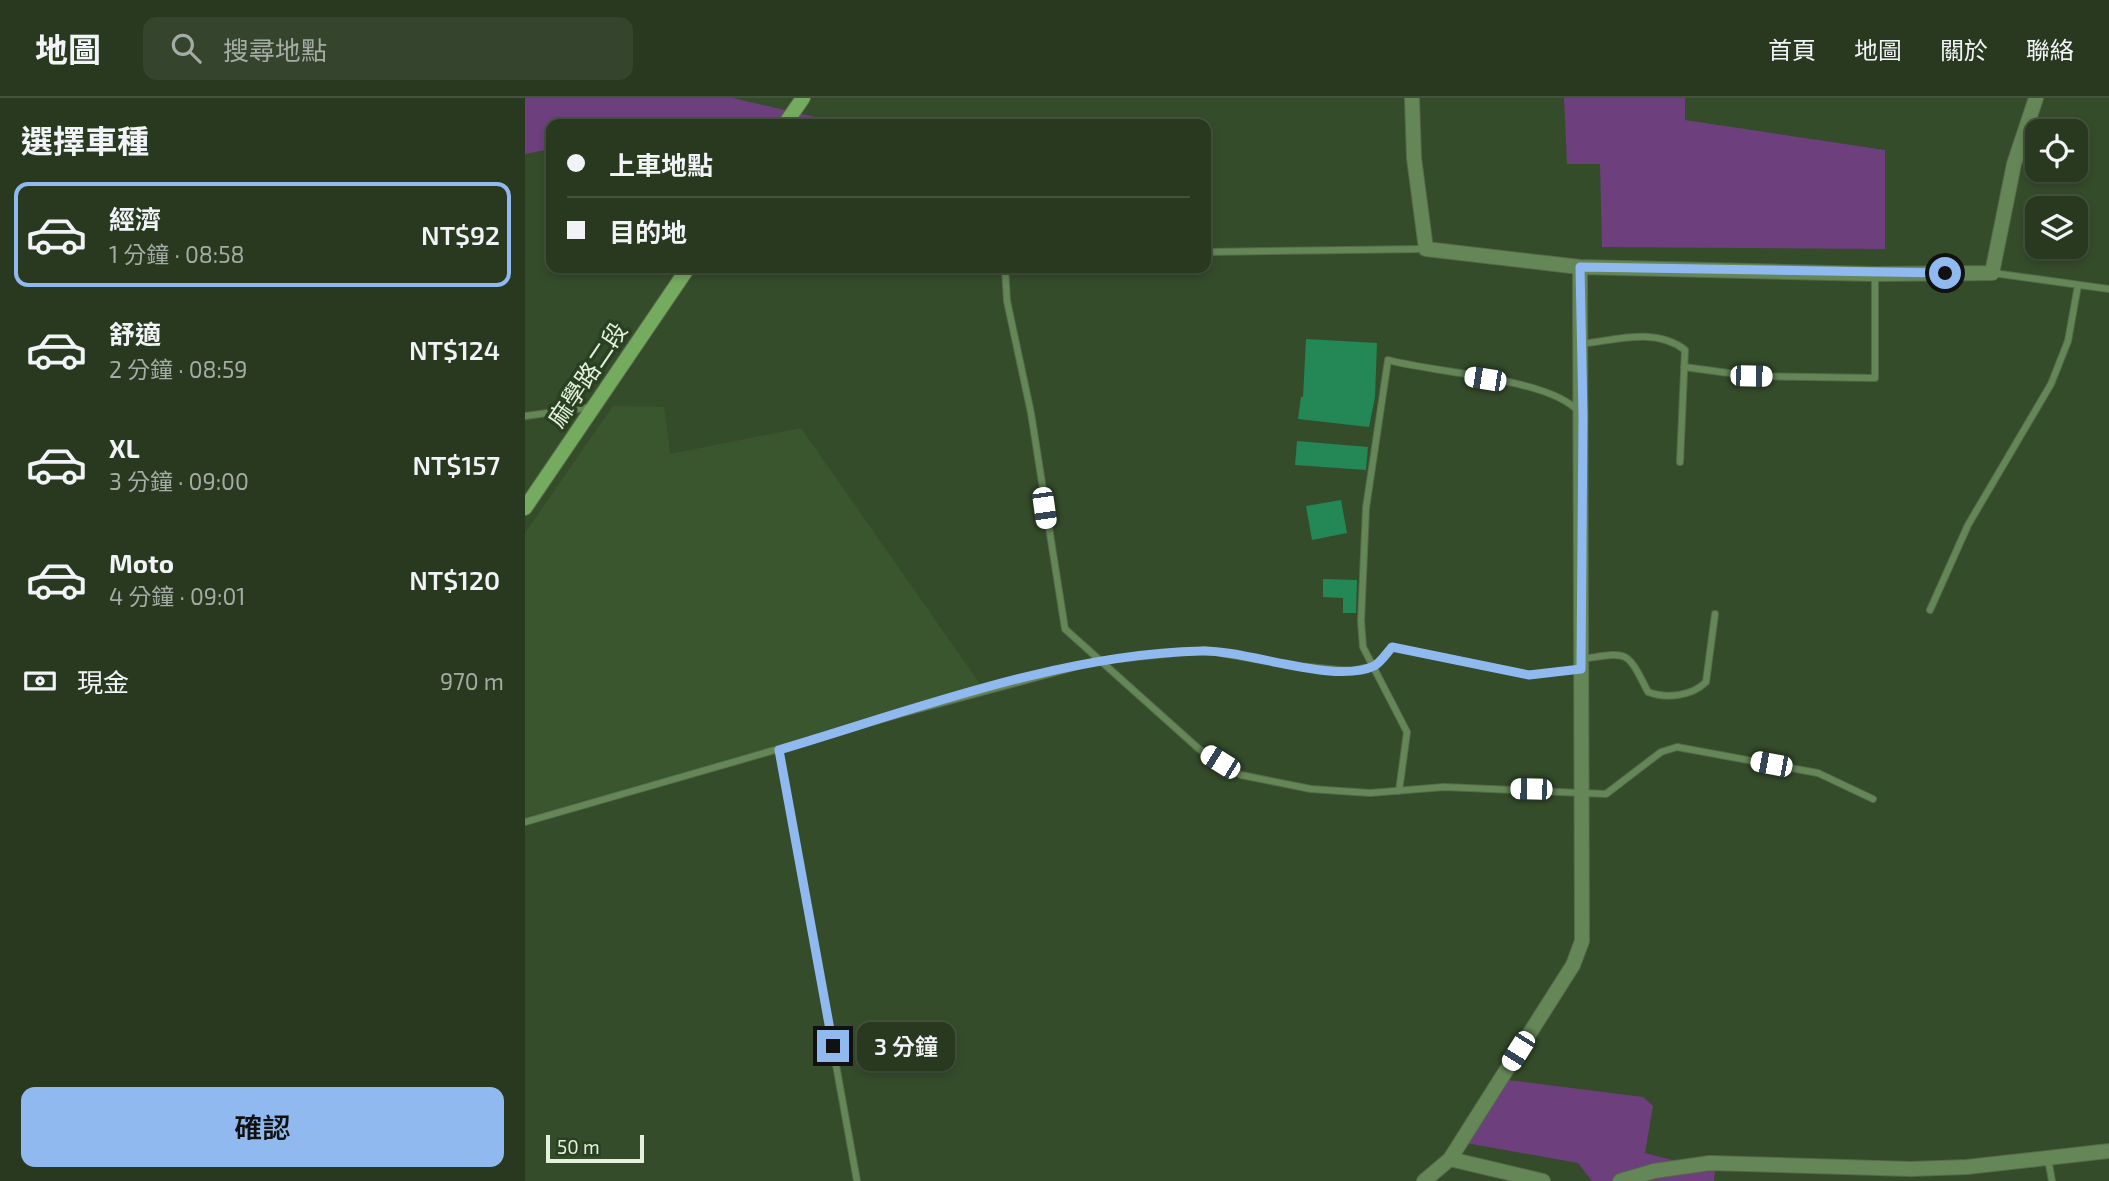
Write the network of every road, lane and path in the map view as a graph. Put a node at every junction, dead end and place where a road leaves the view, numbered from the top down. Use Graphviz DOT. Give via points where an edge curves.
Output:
graph roads {
  1 [pos="803,98"];
  2 [pos="1412,98"];
  3 [pos="2036,98"];
  4 [pos="788,119"];
  5 [pos="1426,249"];
  6 [pos="1211,252"];
  7 [pos="1580,267"];
  8 [pos="685,273"];
  9 [pos="1005,273"];
  10 [pos="1991,273"];
  11 [pos="1875,274"];
  12 [pos="2078,285"];
  13 [pos="2109,289"];
  14 [pos="1581,344"];
  15 [pos="1684,367"];
  16 [pos="594,407"];
  17 [pos="525,416"];
  18 [pos="1583,416"];
  19 [pos="1679,462"];
  20 [pos="525,508"];
  21 [pos="1930,610"];
  22 [pos="1715,614"];
  23 [pos="1097,661"];
  24 [pos="1581,664"];
  25 [pos="1375,666"];
  26 [pos="779,750"];
  27 [pos="1399,791"];
  28 [pos="1581,794"];
  29 [pos="1873,799"];
  30 [pos="525,822"];
  31 [pos="2109,1151"];
  32 [pos="2048,1157"];
  33 [pos="1451,1159"];
  34 [pos="857,1181"];
  35 [pos="1426,1181"];
  36 [pos="1543,1181"];
  37 [pos="1620,1181"];
  38 [pos="2052,1181"];
  1 -- 4 [label="main road"];
  2 -- 5 [label="street" via="1415,170"];
  3 -- 10 [label="street" via="2014,164"];
  5 -- 6 [label="lane"];
  5 -- 7 [label="street"];
  7 -- 11 [label="street"];
  7 -- 14 [label="street"];
  8 -- 16 [label="main road, 麻學路二段"];
  9 -- 23 [label="lane" via="1065,629"];
  10 -- 11 [label="street"];
  10 -- 12 [label="lane"];
  11 -- 15 [label="lane" via="1875,378 1751,376"];
  12 -- 13 [label="lane"];
  12 -- 21 [label="lane" via="2068,341 2051,384 1968,525"];
  14 -- 15 [label="lane" via="1651,335 1685,350"];
  14 -- 18 [label="street"];
  15 -- 19 [label="lane"];
  16 -- 17 [label="lane"];
  16 -- 20 [label="main road, 麻學路二段"];
  18 -- 24 [label="street"];
  18 -- 25 [label="lane" via="1571,403 1540,388 1388,360 1366,508 1361,621 1363,647"];
  22 -- 24 [label="lane" via="1706,682 1696,692 1659,696 1648,692 1633,660 1619,653"];
  23 -- 25 [label="lane" via="1203,650 1326,669 1351,671"];
  23 -- 26 [label="lane"];
  23 -- 27 [label="lane" via="1199,749 1241,775 1311,789"];
  24 -- 25 [label="lane" via="1529,675 1392,647"];
  24 -- 28 [label="street"];
  25 -- 27 [label="lane" via="1407,732"];
  26 -- 30 [label="lane"];
  26 -- 34 [label="lane"];
  27 -- 28 [label="lane" via="1444,788"];
  28 -- 29 [label="lane" via="1607,794 1661,752 1677,747 1818,773"];
  28 -- 33 [label="street" via="1582,941 1573,965"];
  31 -- 32 [label="street"];
  32 -- 37 [label="street" via="1911,1169 1710,1163"];
  32 -- 38 [label="lane"];
  33 -- 35 [label="street"];
  33 -- 36 [label="street"];
}
